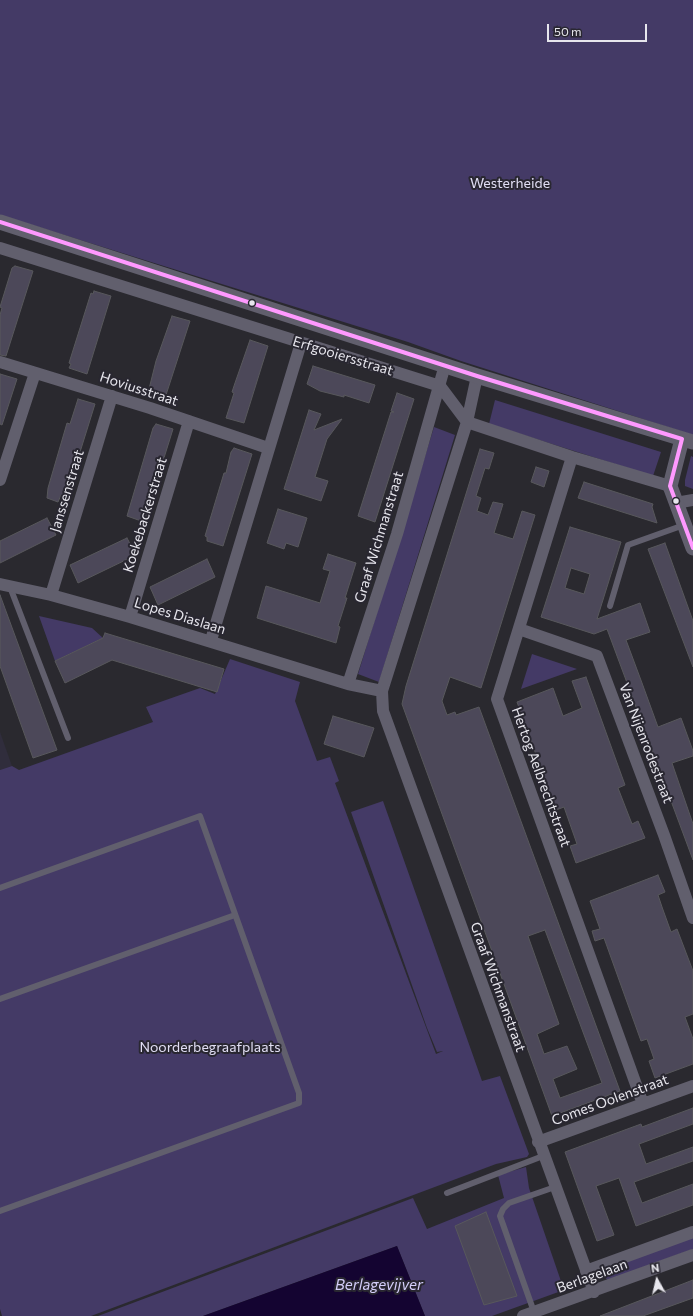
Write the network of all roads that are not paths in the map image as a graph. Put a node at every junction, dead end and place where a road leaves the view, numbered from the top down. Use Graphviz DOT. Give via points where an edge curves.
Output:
graph roads {
  1 [pos="0,222"];
  2 [pos="0,248"];
  3 [pos="301,343"];
  4 [pos="0,362"];
  5 [pos="445,365"];
  6 [pos="35,373"];
  7 [pos="477,376"];
  8 [pos="440,386"];
  9 [pos="112,396"];
  10 [pos="189,421"];
  11 [pos="467,422"];
  12 [pos="688,440"];
  13 [pos="268,448"];
  14 [pos="572,457"];
  15 [pos="0,480"];
  16 [pos="670,486"];
  17 [pos="693,500"];
  18 [pos="676,503"];
  19 [pos="684,525"];
  20 [pos="693,548"];
  21 [pos="5,585"];
  22 [pos="51,595"];
  23 [pos="610,606"];
  24 [pos="130,617"];
  25 [pos="519,629"];
  26 [pos="211,640"];
  27 [pos="348,684"];
  28 [pos="382,691"];
  29 [pos="68,738"];
  30 [pos="0,888"];
  31 [pos="235,915"];
  32 [pos="693,918"];
  33 [pos="0,998"];
  34 [pos="693,1086"];
  35 [pos="643,1104"];
  36 [pos="538,1142"];
  37 [pos="543,1156"];
  38 [pos="555,1187"];
  39 [pos="447,1193"];
  40 [pos="0,1211"];
  41 [pos="693,1232"];
  42 [pos="693,1255"];
  43 [pos="586,1271"];
  44 [pos="594,1292"];
  45 [pos="528,1314"];
  1 -- 5 [label="street, Erfgooiersstraat"];
  2 -- 3 [label="street, Erfgooiersstraat"];
  3 -- 8 [label="street, Erfgooiersstraat"];
  3 -- 13 [label="street"];
  4 -- 6 [label="street, Hoviusstraat"];
  5 -- 7 [label="street, Erfgooiersstraat"];
  5 -- 8 [label="street, Graaf Wichmanstraat"];
  6 -- 9 [label="street, Hoviusstraat"];
  6 -- 15 [label="street"];
  7 -- 11 [label="street, Graaf Wichmanstraat"];
  7 -- 12 [label="street, Erfgooiersstraat"];
  8 -- 11 [label="street"];
  8 -- 27 [label="street, Graaf Wichmanstraat" via="397,534"];
  9 -- 10 [label="street, Hoviusstraat"];
  9 -- 22 [label="street, Janssenstraat"];
  10 -- 13 [label="street, Hoviusstraat"];
  10 -- 24 [label="street, Koekebackerstraat"];
  11 -- 14 [label="street"];
  11 -- 28 [label="street, Graaf Wichmanstraat"];
  12 -- 16 [label="street"];
  13 -- 26 [label="street"];
  14 -- 16 [label="street"];
  14 -- 25 [label="street, Hertog Aelbrechtstraat"];
  16 -- 18 [label="street"];
  17 -- 18 [label="street"];
  18 -- 19 [label="street"];
  19 -- 20 [label="street"];
  19 -- 23 [label="lane" via="628,545"];
  21 -- 22 [label="street, Lopes Diaslaan"];
  21 -- 29 [label="lane"];
  22 -- 24 [label="street, Lopes Diaslaan"];
  24 -- 26 [label="street, Lopes Diaslaan"];
  25 -- 32 [label="street, Van Nijenrodestraat" via="597,656"];
  25 -- 35 [label="street, Hertog Aelbrechtstraat" via="497,699"];
  26 -- 27 [label="street, Lopes Diaslaan"];
  27 -- 28 [label="street"];
  28 -- 36 [label="street, Graaf Wichmanstraat" via="383,711"];
  30 -- 31 [label="lane" via="200,816"];
  31 -- 33 [label="lane"];
  31 -- 40 [label="lane" via="299,1093 299,1103"];
  34 -- 35 [label="street, Comes Oolenstraat"];
  35 -- 36 [label="street, Comes Oolenstraat"];
  36 -- 37 [label="street, Graaf Wichmanstraat"];
  37 -- 38 [label="street, Graaf Wichmanstraat"];
  37 -- 39 [label="lane"];
  38 -- 43 [label="street, Graaf Wichmanstraat"];
  38 -- 45 [label="lane" via="509,1203 500,1216"];
  41 -- 43 [label="street, Berlagelaan"];
  42 -- 44 [label="street, Berlagelaan"];
  43 -- 44 [label="street, Graaf Wichmanstraat"];
  44 -- 45 [label="street, Berlagelaan"];
}
